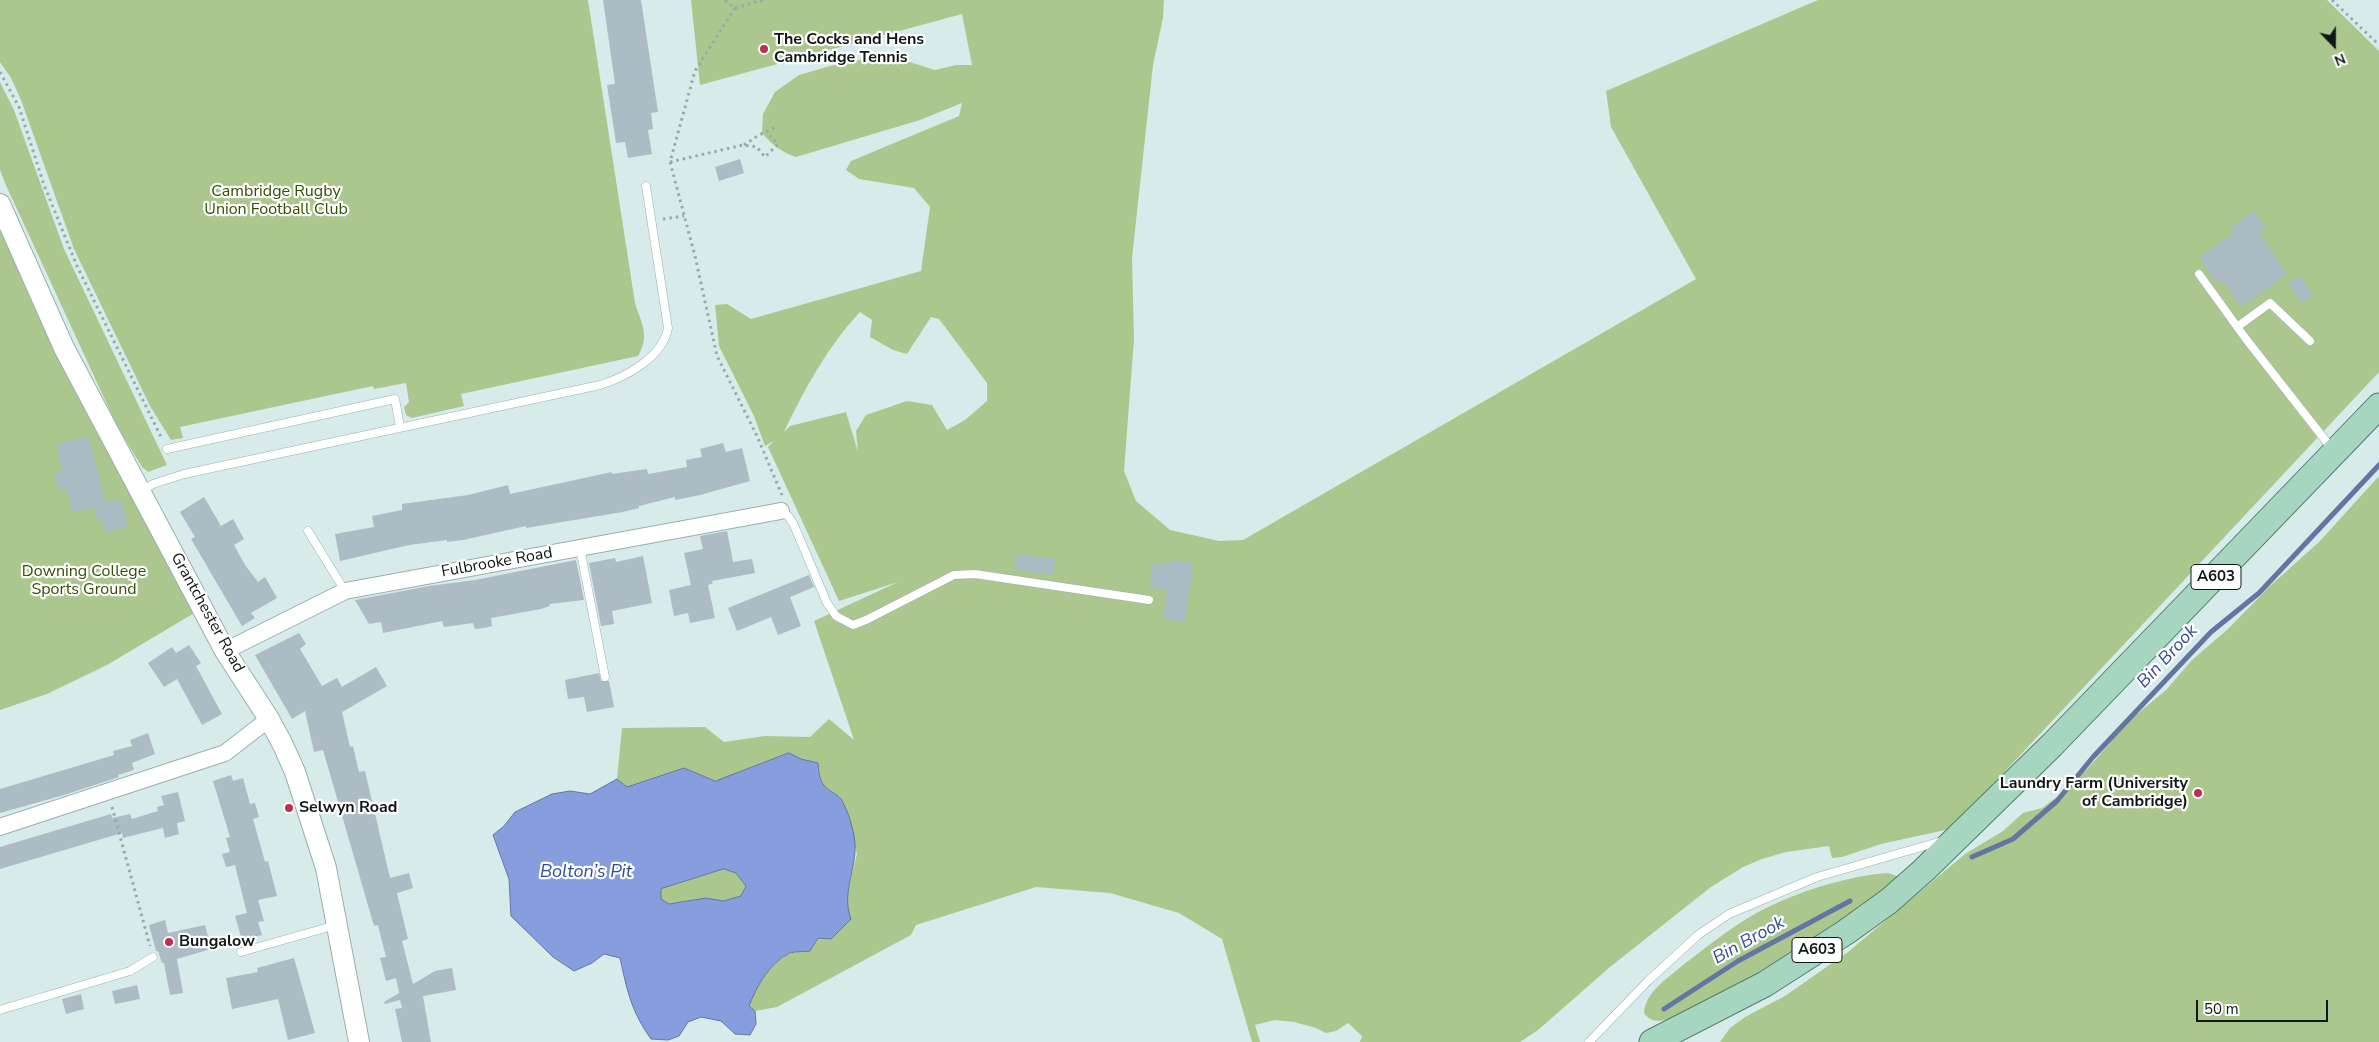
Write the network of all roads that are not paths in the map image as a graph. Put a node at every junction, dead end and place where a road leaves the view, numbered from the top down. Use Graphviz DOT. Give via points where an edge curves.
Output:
graph roads {
  1 [pos="646,186"];
  2 [pos="0,204"];
  3 [pos="2199,274"];
  4 [pos="2237,326"];
  5 [pos="2310,341"];
  6 [pos="2379,406"];
  7 [pos="400,427"];
  8 [pos="167,449"];
  9 [pos="2336,453"];
  10 [pos="142,491"];
  11 [pos="781,511"];
  12 [pos="308,531"];
  13 [pos="580,548"];
  14 [pos="345,591"];
  15 [pos="1149,600"];
  16 [pos="225,651"];
  17 [pos="605,677"];
  18 [pos="269,719"];
  19 [pos="0,827"];
  20 [pos="1965,832"];
  21 [pos="337,925"];
  22 [pos="241,952"];
  23 [pos="153,957"];
  24 [pos="0,1010"];
  25 [pos="359,1042"];
  26 [pos="1589,1042"];
  27 [pos="1652,1042"];
  1 -- 7 [label="lane" via="668,328 654,353 625,375 600,385"];
  2 -- 10 [label="street, Grantchester Road" via="64,348"];
  3 -- 4 [label="lane"];
  4 -- 5 [label="lane" via="2270,303"];
  4 -- 9 [label="lane"];
  6 -- 9 [label="main road, A603"];
  7 -- 8 [label="lane" via="395,399"];
  7 -- 10 [label="lane" via="184,474"];
  9 -- 20 [label="main road, A603"];
  10 -- 16 [label="street, Grantchester Road"];
  11 -- 13 [label="street, Fulbrooke Road"];
  11 -- 15 [label="lane" via="793,523 827,603 836,616 852,625 954,575 975,574"];
  12 -- 14 [label="lane"];
  13 -- 14 [label="street, Fulbrooke Road"];
  13 -- 17 [label="lane"];
  14 -- 16 [label="street, Fulbrooke Road"];
  16 -- 18 [label="street, Grantchester Road"];
  18 -- 19 [label="street" via="225,753"];
  18 -- 21 [label="street, Grantchester Road" via="283,745 303,798 326,868"];
  20 -- 26 [label="lane" via="1817,877 1729,914 1698,936 1648,980"];
  20 -- 27 [label="main road, A603" via="1889,901 1846,932 1765,984"];
  21 -- 22 [label="lane"];
  21 -- 25 [label="street, Grantchester Road"];
  23 -- 24 [label="lane" via="130,971"];
}
